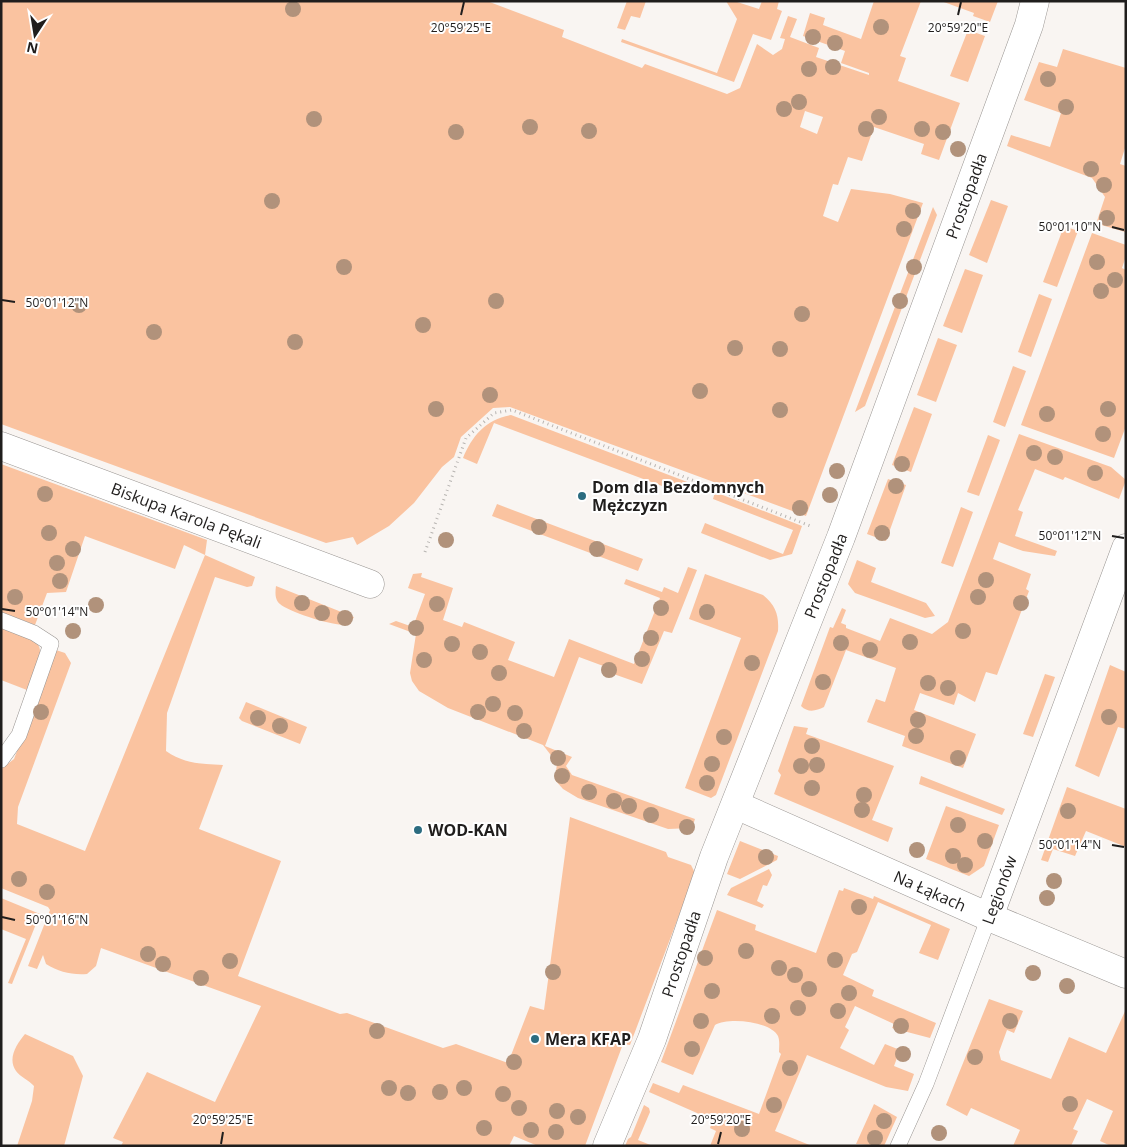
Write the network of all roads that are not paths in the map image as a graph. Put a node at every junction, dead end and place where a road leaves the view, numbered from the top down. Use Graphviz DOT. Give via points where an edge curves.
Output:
graph roads {
  1 [pos="1035,1"];
  2 [pos="1,446"];
  3 [pos="1126,548"];
  4 [pos="370,584"];
  5 [pos="1,620"];
  6 [pos="1,760"];
  7 [pos="736,805"];
  8 [pos="989,917"];
  9 [pos="1126,974"];
  10 [pos="607,1146"];
  11 [pos="898,1146"];
  1 -- 7 [label="street, Prostopadła" via="1029,25 841,536"];
  2 -- 4 [label="street, Biskupa Karola Pękali"];
  3 -- 8 [label="street, Legionów"];
  5 -- 6 [label="lane" via="34,633 51,644 18,735"];
  7 -- 8 [label="street, Na Łąkach"];
  7 -- 10 [label="street, Prostopadła" via="711,867 652,1039"];
  8 -- 9 [label="street, Na Łąkach"];
  8 -- 11 [label="lane, Legionów" via="926,1084"];
}
